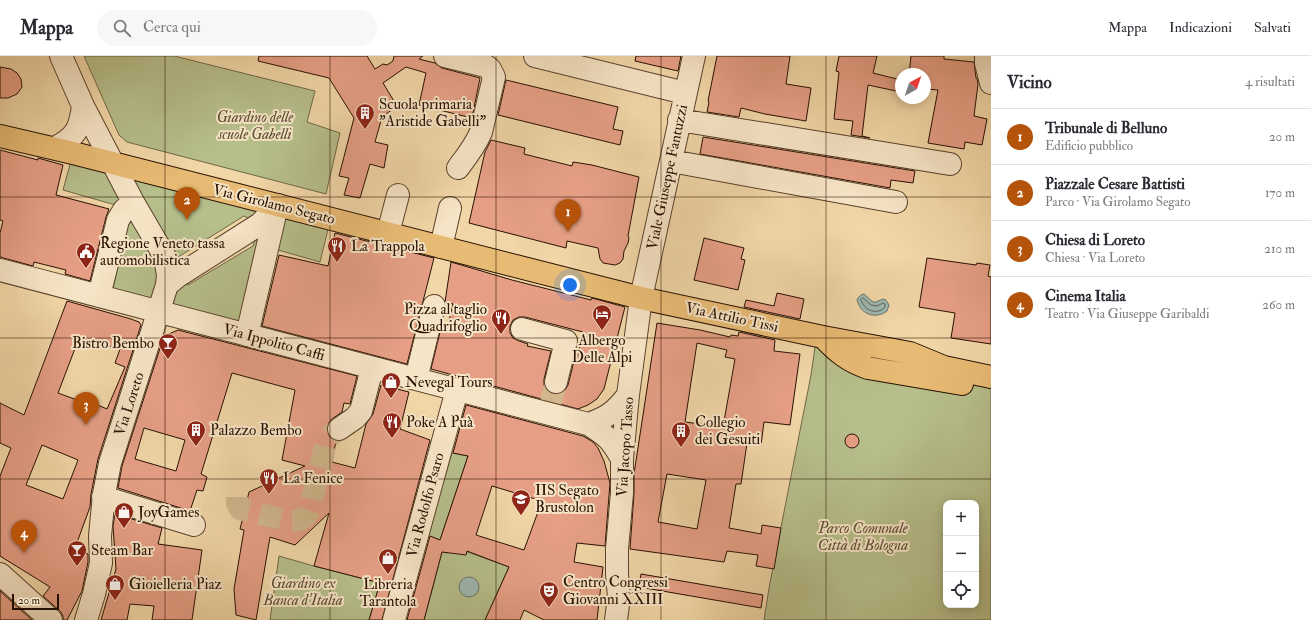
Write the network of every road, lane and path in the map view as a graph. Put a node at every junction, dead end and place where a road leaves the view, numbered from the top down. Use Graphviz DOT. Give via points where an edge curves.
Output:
graph roads {
  1 [pos="61,56"];
  2 [pos="446,56"];
  3 [pos="535,56"];
  4 [pos="694,56"];
  5 [pos="985,56"];
  6 [pos="991,83"];
  7 [pos="685,93"];
  8 [pos="83,106"];
  9 [pos="680,120"];
  10 [pos="0,136"];
  11 [pos="54,148"];
  12 [pos="671,161"];
  13 [pos="113,163"];
  14 [pos="950,164"];
  15 [pos="458,168"];
  16 [pos="398,196"];
  17 [pos="133,202"];
  18 [pos="896,202"];
  19 [pos="278,205"];
  20 [pos="450,208"];
  21 [pos="388,233"];
  22 [pos="441,247"];
  23 [pos="0,270"];
  24 [pos="167,285"];
  25 [pos="99,296"];
  26 [pos="641,298"];
  27 [pos="434,306"];
  28 [pos="158,312"];
  29 [pos="522,329"];
  30 [pos="247,335"];
  31 [pos="823,337"];
  32 [pos="372,368"];
  33 [pos="991,377"];
  34 [pos="416,379"];
  35 [pos="457,390"];
  36 [pos="991,390"];
  37 [pos="628,395"];
  38 [pos="551,399"];
  39 [pos="588,424"];
  40 [pos="339,429"];
  41 [pos="622,459"];
  42 [pos="103,497"];
  43 [pos="194,525"];
  44 [pos="0,574"];
  45 [pos="51,620"];
  46 [pos="86,620"];
  47 [pos="394,620"];
  48 [pos="616,620"];
  1 -- 8 [label="street"];
  2 -- 15 [label="street" via="486,66 494,77 481,132"];
  3 -- 7 [label="street"];
  4 -- 7 [label="street, Viale Giuseppe Fantuzzi"];
  5 -- 6 [label="street"];
  7 -- 9 [label="street, Viale Giuseppe Fantuzzi"];
  8 -- 11 [label="street" via="78,128 70,138"];
  8 -- 13 [label="street"];
  9 -- 12 [label="street, Viale Giuseppe Fantuzzi"];
  9 -- 14 [label="street"];
  10 -- 11 [label="main road, Via Girolamo Segato"];
  11 -- 13 [label="main road, Via Girolamo Segato"];
  12 -- 18 [label="street"];
  12 -- 26 [label="street, Viale Giuseppe Fantuzzi"];
  13 -- 17 [label="street"];
  13 -- 19 [label="main road, Via Girolamo Segato"];
  16 -- 21 [label="street"];
  17 -- 24 [label="street" via="165,257"];
  17 -- 25 [label="street" via="118,220"];
  19 -- 21 [label="main road, Via Girolamo Segato"];
  19 -- 24 [label="street" via="260,224"];
  19 -- 30 [label="street"];
  20 -- 22 [label="street"];
  21 -- 22 [label="main road, Via Girolamo Segato"];
  22 -- 26 [label="main road, Via Girolamo Segato"];
  23 -- 25 [label="street, Via Ippolito Caffi"];
  24 -- 28 [label="street, Via Loreto"];
  25 -- 28 [label="street, Via Ippolito Caffi"];
  26 -- 31 [label="main road, Via Attilio Tissi"];
  26 -- 37 [label="street, Via Jacopo Tasso"];
  27 -- 34 [label="street"];
  28 -- 30 [label="street, Via Ippolito Caffi"];
  28 -- 42 [label="street, Via Loreto" via="112,456"];
  29 -- 38 [label="street" via="566,341"];
  30 -- 32 [label="street, Via Ippolito Caffi"];
  31 -- 33 [label="main road, Via Attilio Tissi" via="910,353 950,369"];
  31 -- 36 [label="main road" via="844,357 868,368"];
  32 -- 34 [label="street, Via Ippolito Caffi"];
  32 -- 40 [label="street" via="361,411"];
  34 -- 35 [label="street, Via Ippolito Caffi"];
  35 -- 38 [label="street, Via Ippolito Caffi"];
  35 -- 47 [label="street, Via Rodolfo Psaro"];
  37 -- 39 [label="street" via="612,414"];
  37 -- 41 [label="street, Via Jacopo Tasso"];
  38 -- 39 [label="street, Via Ippolito Caffi"];
  39 -- 41 [label="street, Via Ippolito Caffi" via="613,443"];
  41 -- 48 [label="street, Via Jacopo Tasso" via="617,562 619,597"];
  42 -- 43 [label="street"];
  42 -- 46 [label="street, Via Loreto" via="101,563"];
  44 -- 45 [label="street"];
}
